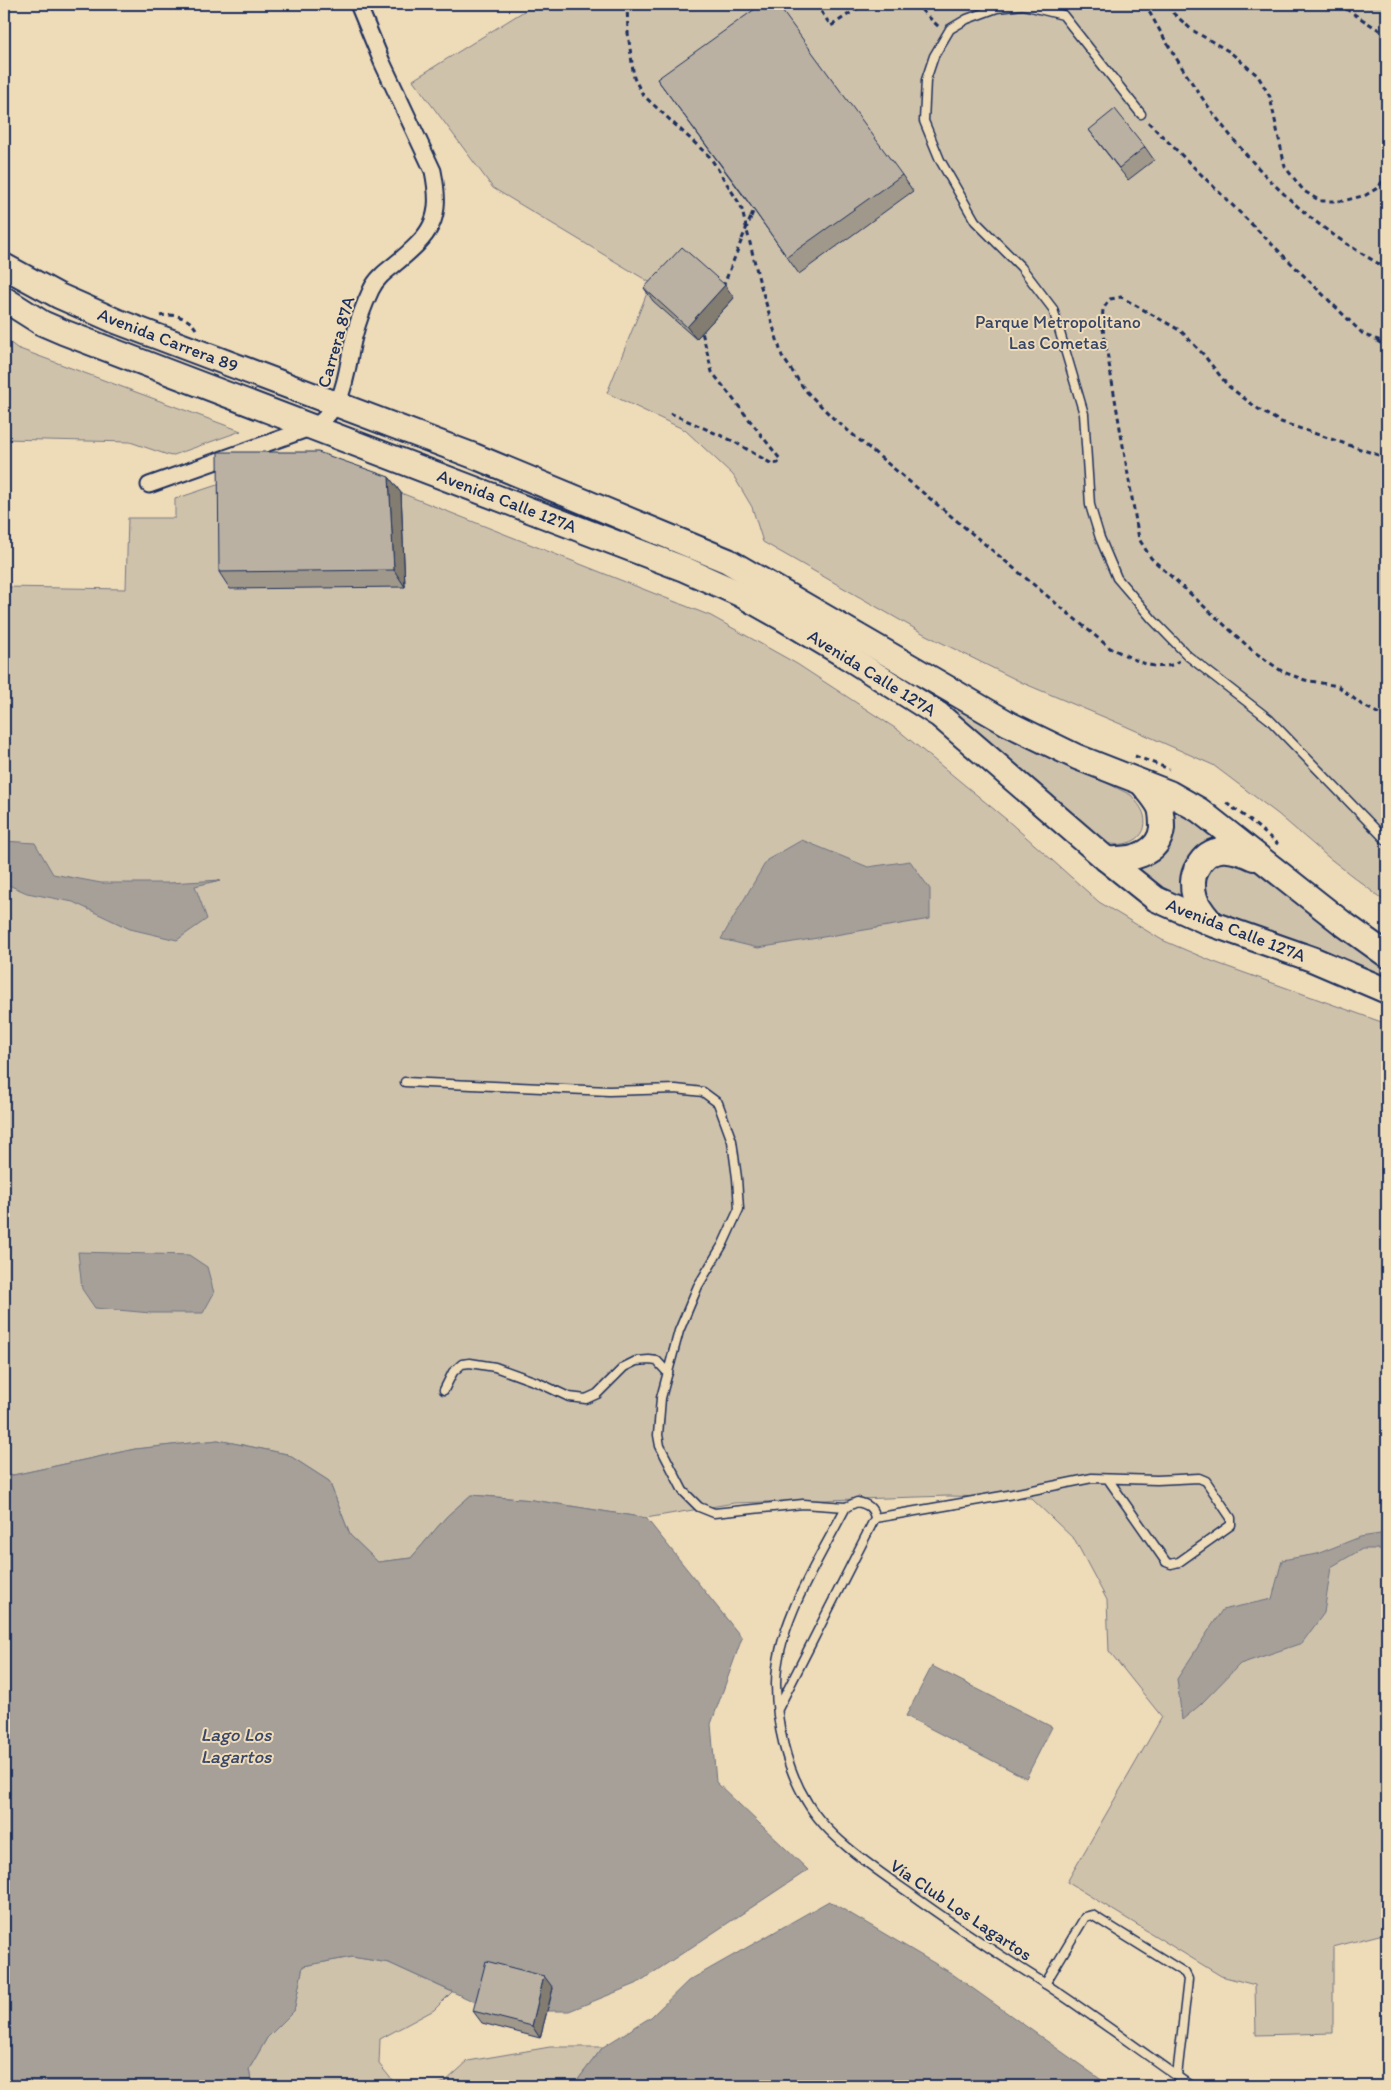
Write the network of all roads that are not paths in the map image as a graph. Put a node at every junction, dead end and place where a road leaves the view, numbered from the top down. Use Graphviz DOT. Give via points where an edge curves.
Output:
graph roads {
  1 [pos="358,4"];
  2 [pos="1140,114"];
  3 [pos="4,266"];
  4 [pos="4,299"];
  5 [pos="337,404"];
  6 [pos="313,427"];
  7 [pos="149,485"];
  8 [pos="1142,783"];
  9 [pos="1387,841"];
  10 [pos="1106,859"];
  11 [pos="1265,862"];
  12 [pos="1212,924"];
  13 [pos="1387,955"];
  14 [pos="1387,991"];
  15 [pos="405,1082"];
  16 [pos="668,1372"];
  17 [pos="444,1390"];
  18 [pos="1108,1479"];
  19 [pos="846,1507"];
  20 [pos="875,1518"];
  21 [pos="778,1709"];
  22 [pos="1045,1984"];
  23 [pos="1177,2076"];
  24 [pos="1191,2086"];
  1 -- 5 [label="street, Carrera 87A" via="433,170 437,189 436,210 432,224 420,243 372,286 354,334"];
  2 -- 9 [label="lane" via="1063,15 1022,5 997,8 950,29 934,56 926,80 924,121 940,160 975,221 1021,266 1053,309 1084,414 1090,505 1117,578 1188,656 1269,719"];
  3 -- 5 [label="main road, Avenida Carrera 89" via="33,284 116,321"];
  4 -- 6 [label="main road, Avenida Carrera 89" via="63,332"];
  5 -- 6 [label="street, Carrera 87A" via="324,420"];
  5 -- 8 [label="main road, Avenida Calle 127A" via="728,562 1010,724 1077,757"];
  6 -- 7 [label="street, Carrera 87A" via="264,448"];
  6 -- 10 [label="main road, Avenida Calle 127A" via="684,568 740,594 939,715"];
  8 -- 10 [label="main road" via="1160,809 1162,820 1158,841 1146,853 1134,858"];
  8 -- 11 [label="main road, Avenida Calle 127A" via="1199,810"];
  10 -- 12 [label="main road, Avenida Calle 127A" via="1156,899"];
  11 -- 12 [label="main road" via="1228,849 1212,851 1202,858 1194,873 1193,889 1199,907"];
  11 -- 13 [label="main road, Avenida Calle 127A"];
  12 -- 14 [label="main road, Avenida Calle 127A" via="1312,959"];
  15 -- 16 [label="lane" via="609,1091 676,1089 703,1092 718,1103 732,1141 739,1209 694,1295 679,1331"];
  16 -- 17 [label="lane" via="657,1362 636,1361 624,1367 597,1394 586,1399 569,1397 495,1367 470,1363 462,1364 453,1372"];
  16 -- 19 [label="lane" via="661,1398 660,1446 683,1491 699,1506 714,1513 803,1504"];
  18 -- 18 [label="lane" via="1166,1562 1171,1564 1179,1562 1231,1525 1231,1518 1206,1481 1199,1478"];
  18 -- 20 [label="lane" via="1092,1478"];
  19 -- 20 [label="lane" via="852,1502 863,1503 874,1510"];
  19 -- 21 [label="lane, Vía Club Los Lagartos" via="787,1622 776,1683"];
  20 -- 21 [label="lane"];
  21 -- 22 [label="lane, Vía Club Los Lagartos" via="791,1771 807,1803 823,1823 864,1861 980,1943"];
  22 -- 23 [label="lane, Vía Club Los Lagartos"];
  22 -- 23 [label="lane" via="1084,1917 1092,1915 1185,1972 1188,1979"];
  23 -- 24 [label="lane, Vía Club Los Lagartos"];
}
